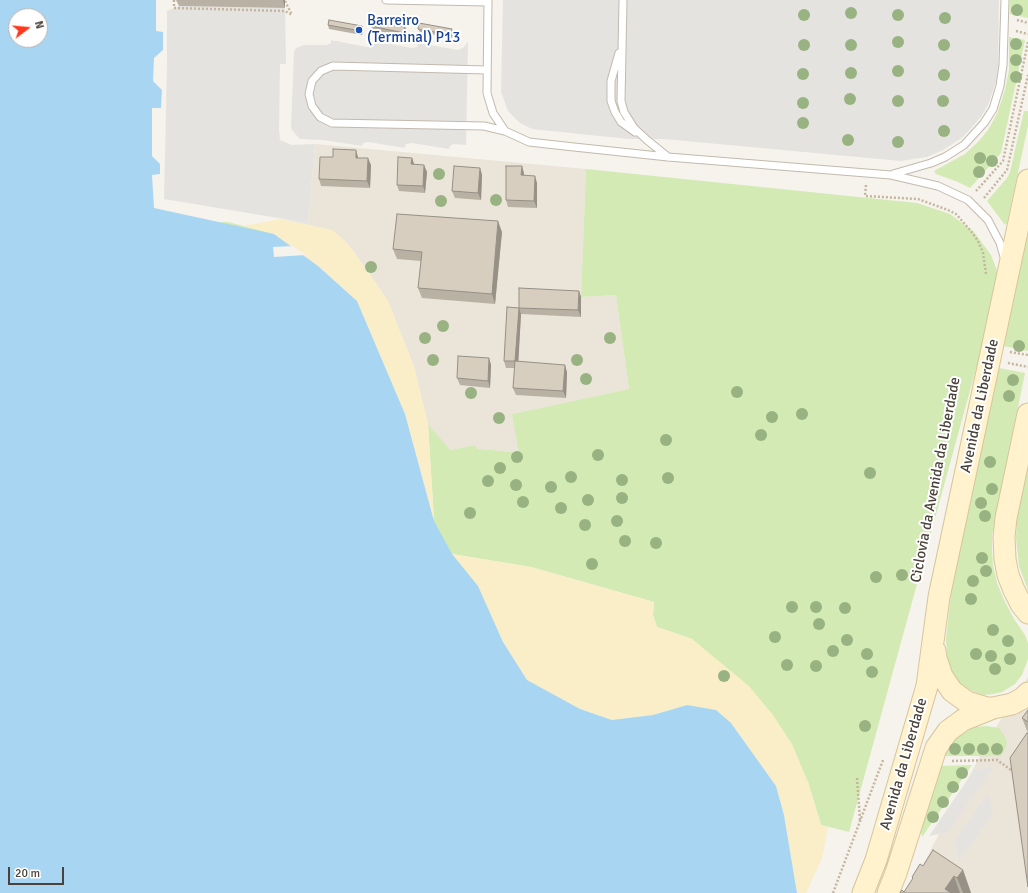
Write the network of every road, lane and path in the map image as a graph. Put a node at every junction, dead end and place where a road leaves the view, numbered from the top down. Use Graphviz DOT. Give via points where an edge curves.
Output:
graph roads {
  1 [pos="174,0"];
  2 [pos="386,0"];
  3 [pos="623,0"];
  4 [pos="1005,0"];
  5 [pos="286,1"];
  6 [pos="488,1"];
  7 [pos="1028,42"];
  8 [pos="487,70"];
  9 [pos="1028,75"];
  10 [pos="505,131"];
  11 [pos="668,157"];
  12 [pos="866,172"];
  13 [pos="891,175"];
  14 [pos="1028,180"];
  15 [pos="968,200"];
  16 [pos="976,207"];
  17 [pos="956,214"];
  18 [pos="963,222"];
  19 [pos="987,276"];
  20 [pos="1005,288"];
  21 [pos="1028,414"];
  22 [pos="922,570"];
  23 [pos="920,584"];
  24 [pos="1028,613"];
  25 [pos="933,632"];
  26 [pos="1028,693"];
  27 [pos="993,708"];
  28 [pos="884,755"];
  29 [pos="933,759"];
  30 [pos="1015,764"];
  31 [pos="857,778"];
  32 [pos="860,822"];
  33 [pos="833,893"];
  34 [pos="863,893"];
  35 [pos="888,893"];
  1 -- 5 [label="path" via="174,8 285,11 292,15"];
  2 -- 6 [label="lane"];
  3 -- 11 [label="lane" via="621,101 624,112 634,128"];
  4 -- 13 [label="lane" via="1004,65 993,109 984,124 964,145 945,157"];
  6 -- 8 [label="lane"];
  7 -- 15 [label="path" via="1003,161"];
  8 -- 10 [label="lane" via="487,93 493,113"];
  8 -- 10 [label="lane" via="333,66 321,71 312,81 309,94 316,112 332,123 484,126"];
  9 -- 16 [label="path" via="1007,170"];
  10 -- 11 [label="lane" via="530,142"];
  11 -- 12 [label="lane"];
  12 -- 13 [label="lane"];
  12 -- 17 [label="path" via="865,196 918,199"];
  13 -- 15 [label="lane" via="938,186"];
  14 -- 20 [label="main road, Avenida da Liberdade"];
  15 -- 16 [label="lane"];
  15 -- 17 [label="path"];
  16 -- 18 [label="path"];
  16 -- 20 [label="lane" via="988,220 1000,242 1006,262"];
  17 -- 18 [label="path"];
  18 -- 19 [label="path" via="972,231 983,252"];
  20 -- 25 [label="main road, Avenida da Liberdade"];
  21 -- 24 [label="main road" via="1004,537 1008,575 1021,604"];
  22 -- 23 [label="path"];
  25 -- 27 [label="main road, Avenida da Liberdade" via="936,658 942,676 952,691 967,702"];
  25 -- 34 [label="main road, Avenida da Liberdade" via="927,686 876,860"];
  26 -- 27 [label="main road, Avenida da Liberdade" via="1012,704"];
  27 -- 29 [label="main road, Avenida da Liberdade" via="964,720 948,731 936,748"];
  28 -- 32 [label="path"];
  29 -- 30 [label="path" via="942,762 997,760 1011,770"];
  29 -- 35 [label="main road, Avenida da Liberdade"];
  31 -- 32 [label="path"];
  32 -- 33 [label="path"];
}
